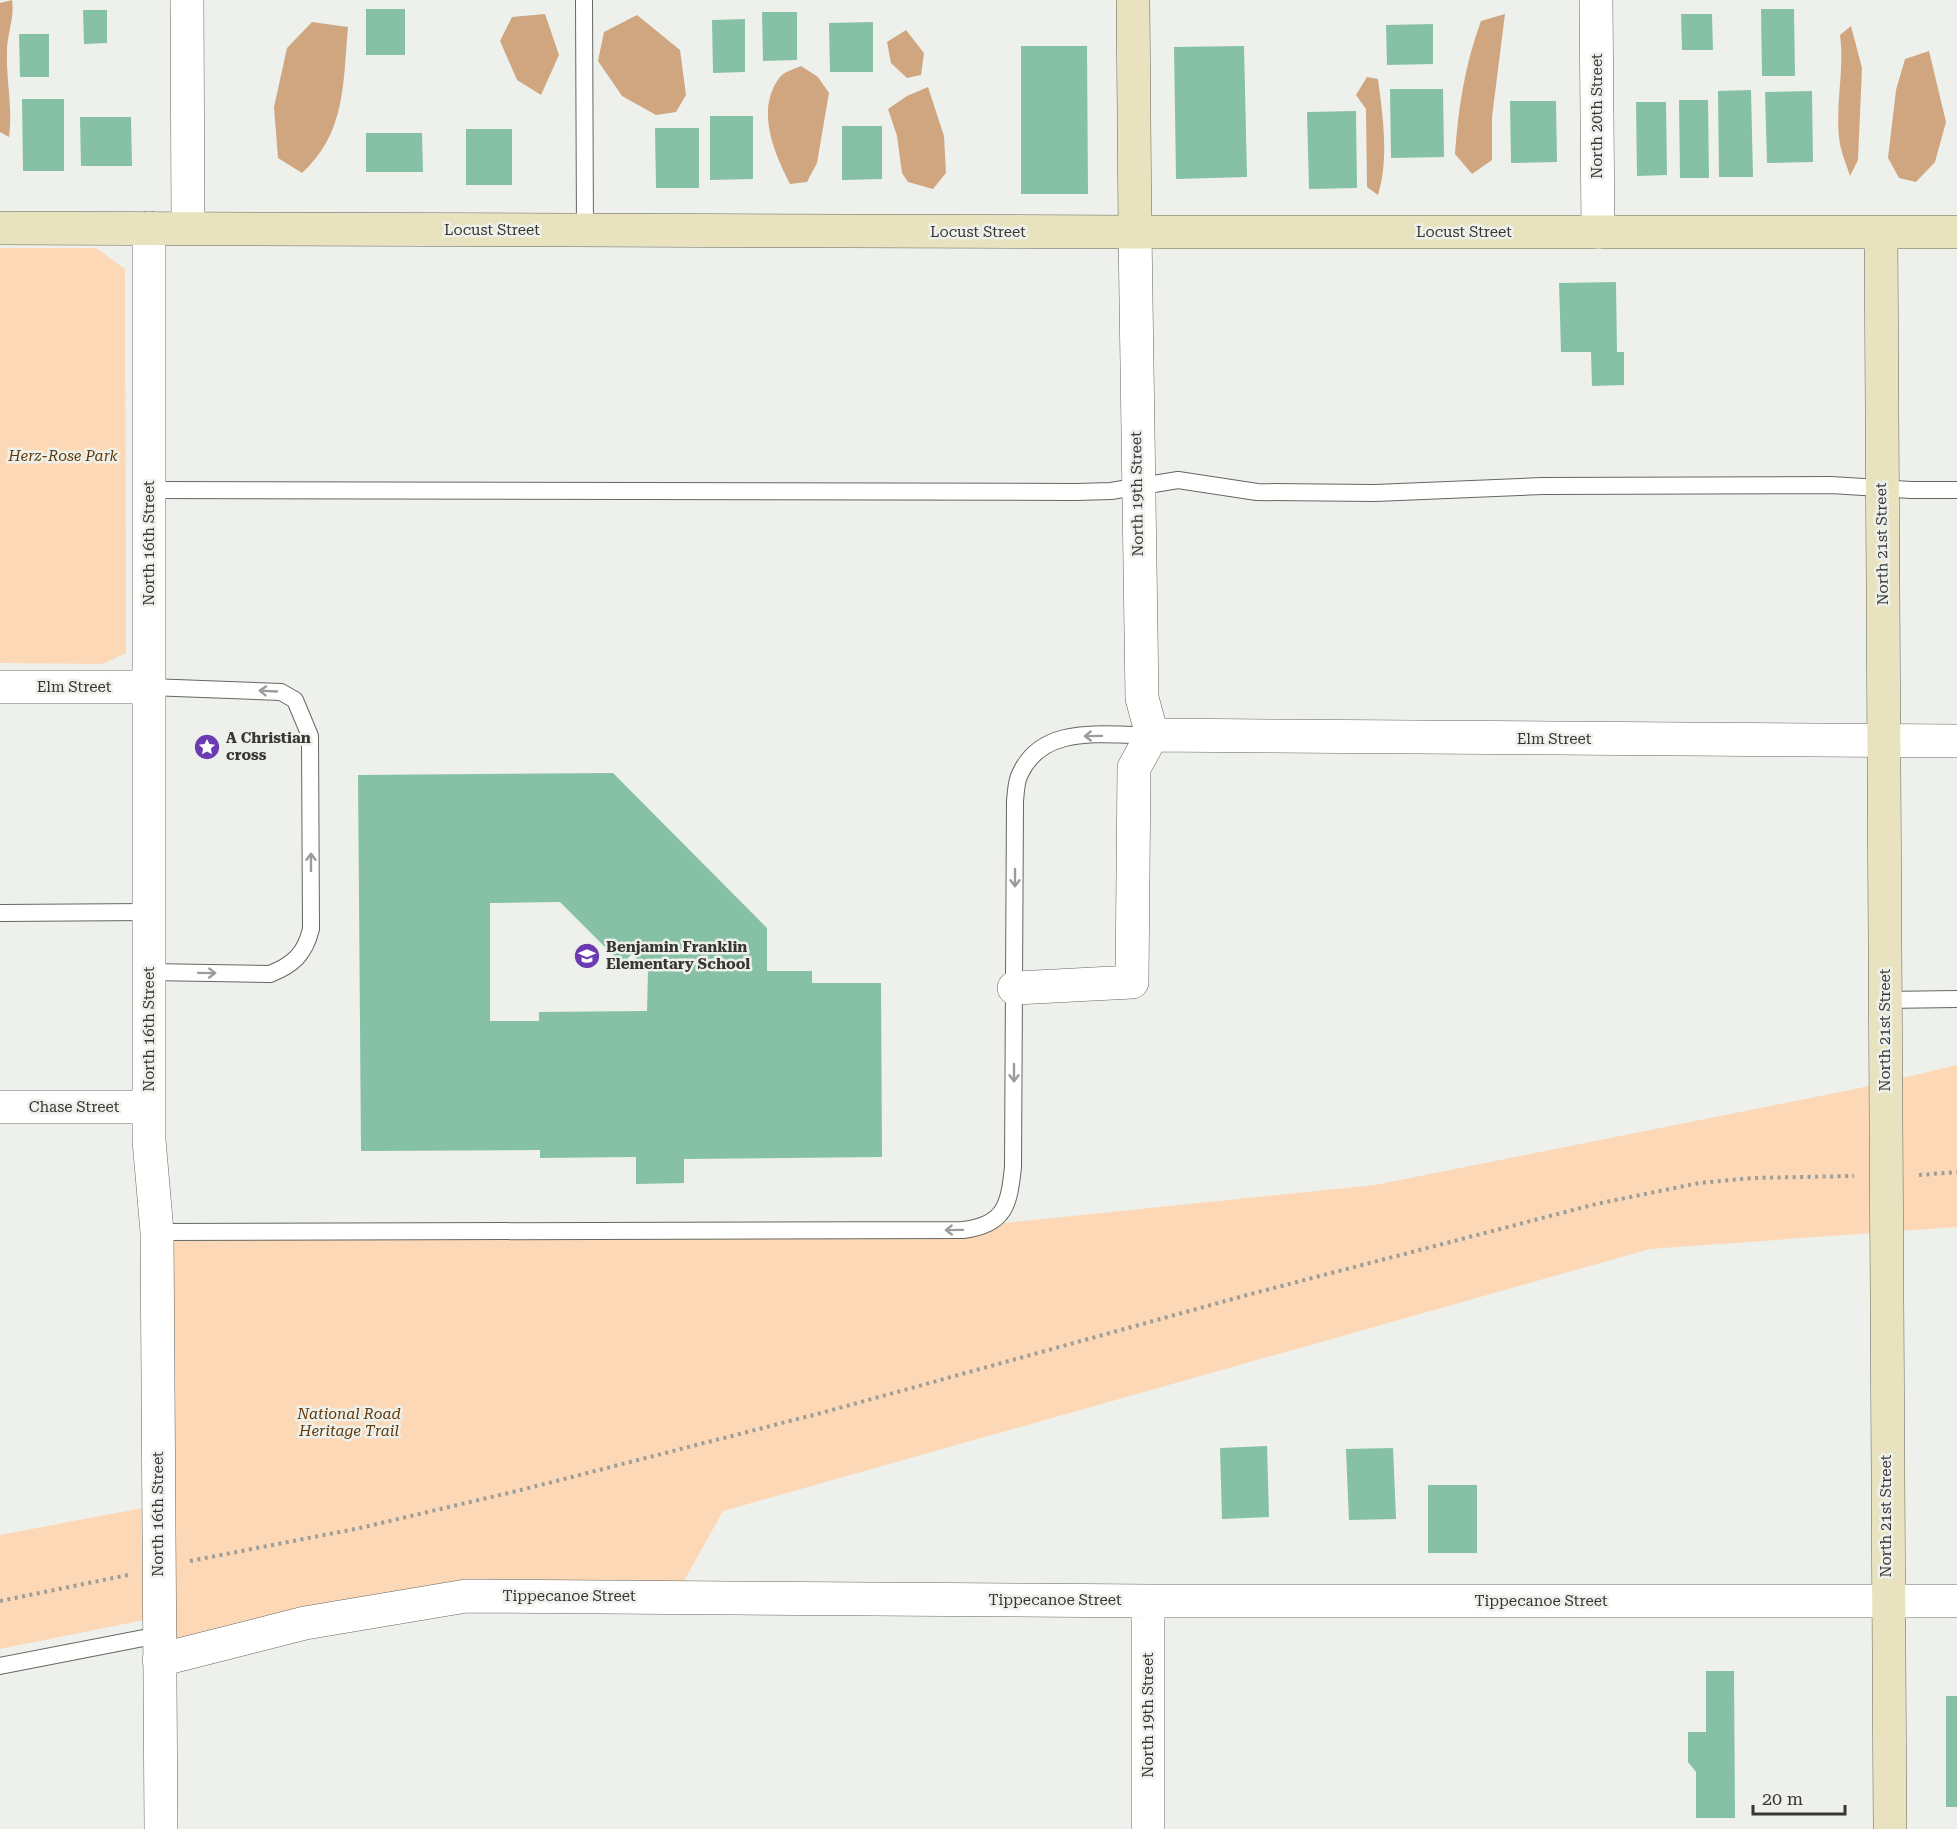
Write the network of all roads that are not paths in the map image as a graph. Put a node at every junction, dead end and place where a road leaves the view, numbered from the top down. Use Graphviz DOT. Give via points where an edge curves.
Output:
graph roads {
  1 [pos="187,0"];
  2 [pos="584,0"];
  3 [pos="1133,0"];
  4 [pos="1596,0"];
  5 [pos="0,228"];
  6 [pos="149,228"];
  7 [pos="188,228"];
  8 [pos="585,230"];
  9 [pos="1135,232"];
  10 [pos="1598,232"];
  11 [pos="1881,232"];
  12 [pos="1957,232"];
  13 [pos="1137,486"];
  14 [pos="1881,488"];
  15 [pos="1957,489"];
  16 [pos="149,490"];
  17 [pos="0,687"];
  18 [pos="149,687"];
  19 [pos="1152,735"];
  20 [pos="1884,741"];
  21 [pos="1957,741"];
  22 [pos="149,912"];
  23 [pos="0,913"];
  24 [pos="149,972"];
  25 [pos="1014,988"];
  26 [pos="1957,999"];
  27 [pos="1884,1000"];
  28 [pos="0,1107"];
  29 [pos="149,1107"];
  30 [pos="157,1232"];
  31 [pos="1148,1601"];
  32 [pos="1887,1601"];
  33 [pos="1957,1602"];
  34 [pos="159,1647"];
  35 [pos="0,1666"];
  36 [pos="161,1829"];
  37 [pos="1148,1829"];
  38 [pos="1890,1829"];
  1 -- 7 [label="street"];
  2 -- 8 [label="lane"];
  3 -- 9 [label="street, North 19th Street"];
  4 -- 10 [label="street, North 20th Street"];
  5 -- 6 [label="street, Locust Street"];
  6 -- 7 [label="street, Locust Street"];
  6 -- 16 [label="street, North 16th Street"];
  7 -- 8 [label="street, Locust Street"];
  8 -- 9 [label="street, Locust Street"];
  9 -- 10 [label="street, Locust Street"];
  9 -- 13 [label="street, North 19th Street"];
  10 -- 11 [label="street, Locust Street"];
  11 -- 12 [label="street, Locust Street"];
  11 -- 14 [label="street, North 21st Street"];
  13 -- 14 [label="lane" via="1178,480 1257,492 1375,493 1542,486"];
  13 -- 16 [label="lane" via="1076,492"];
  13 -- 19 [label="street, North 19th Street" via="1142,698"];
  14 -- 15 [label="lane"];
  14 -- 20 [label="street, North 21st Street"];
  16 -- 18 [label="street, North 16th Street"];
  17 -- 18 [label="street, Elm Street"];
  18 -- 22 [label="street, North 16th Street"];
  24 -- 18 [label="lane, one-way" via="270,974 288,967 299,957 311,929 310,736 296,700 281,692"];
  19 -- 20 [label="street, Elm Street"];
  19 -- 25 [label="lane, one-way" via="1061,736 1035,750 1019,775 1015,801"];
  19 -- 25 [label="street" via="1134,768 1132,982"];
  20 -- 21 [label="street, Elm Street"];
  20 -- 27 [label="street, North 21st Street"];
  22 -- 23 [label="lane"];
  22 -- 24 [label="street, North 16th Street"];
  24 -- 29 [label="street, North 16th Street"];
  25 -- 30 [label="lane, one-way" via="1010,1195 1000,1216 984,1227"];
  26 -- 27 [label="lane"];
  27 -- 32 [label="street, North 21st Street"];
  28 -- 29 [label="street, Chase Street"];
  29 -- 30 [label="street, North 16th Street"];
  30 -- 34 [label="street, North 16th Street"];
  31 -- 32 [label="street, Tippecanoe Street"];
  31 -- 34 [label="street, Tippecanoe Street" via="466,1596"];
  31 -- 37 [label="street, North 19th Street"];
  32 -- 33 [label="street, Tippecanoe Street"];
  32 -- 38 [label="street, North 21st Street"];
  34 -- 35 [label="lane"];
  34 -- 36 [label="street, North 16th Street"];
}
